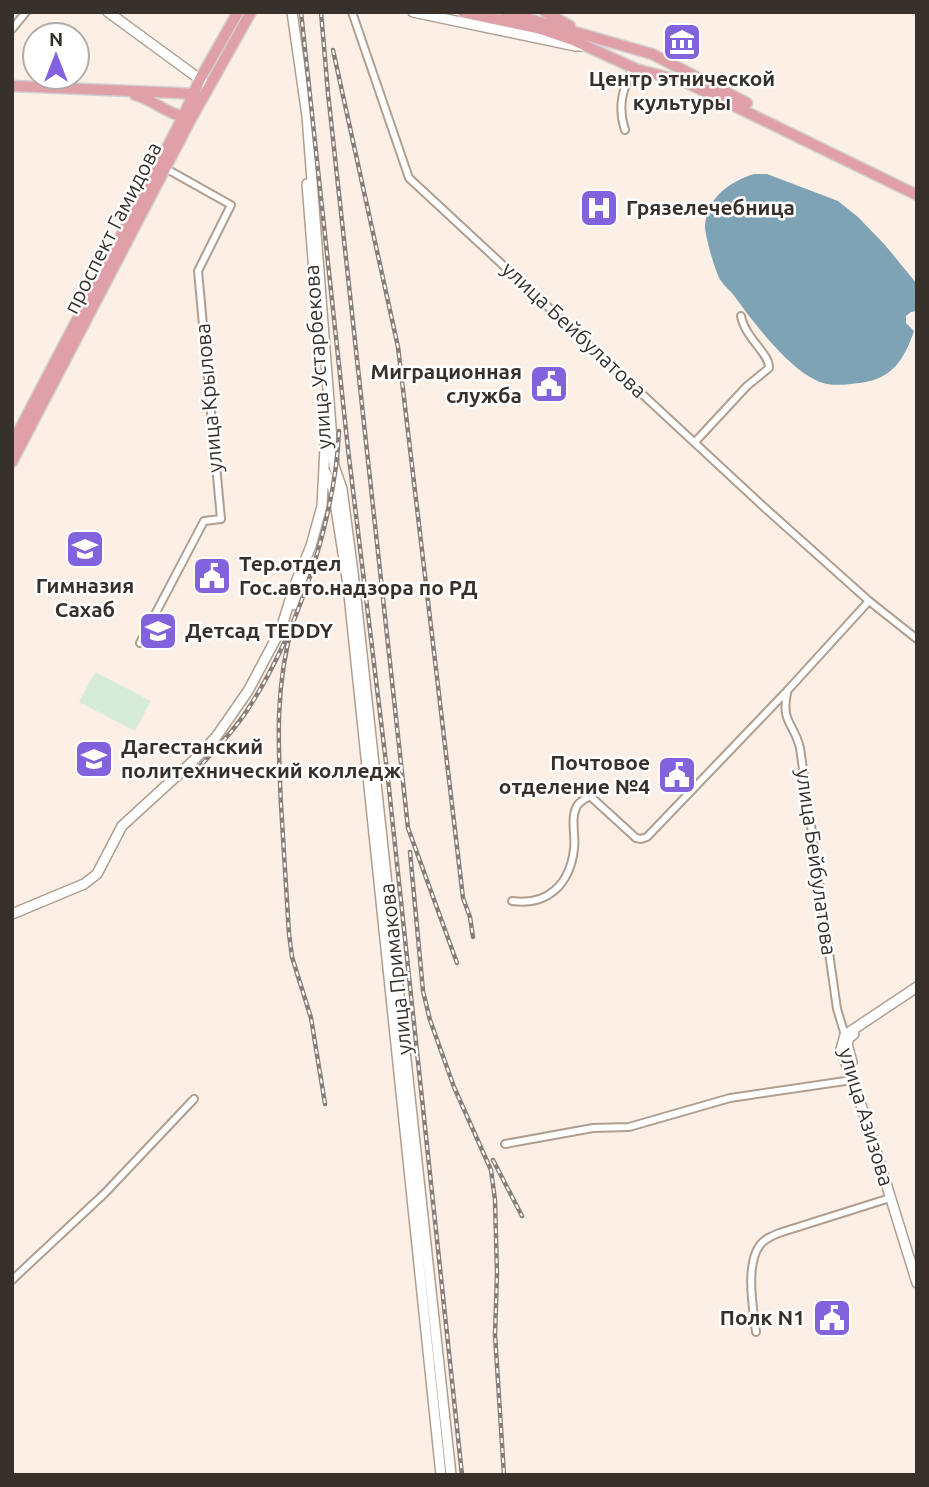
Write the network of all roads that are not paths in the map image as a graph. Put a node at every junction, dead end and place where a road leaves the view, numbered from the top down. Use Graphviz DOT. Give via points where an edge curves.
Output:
graph roads {
  1 [pos="26,12"];
  2 [pos="108,12"];
  3 [pos="238,12"];
  4 [pos="251,12"];
  5 [pos="291,12"];
  6 [pos="352,12"];
  7 [pos="413,12"];
  8 [pos="463,12"];
  9 [pos="505,12"];
  10 [pos="545,12"];
  11 [pos="12,29"];
  12 [pos="588,46"];
  13 [pos="649,51"];
  14 [pos="635,68"];
  15 [pos="197,78"];
  16 [pos="210,86"];
  17 [pos="14,88"];
  18 [pos="166,92"];
  19 [pos="197,96"];
  20 [pos="161,106"];
  21 [pos="187,117"];
  22 [pos="625,130"];
  23 [pos="165,168"];
  24 [pos="917,188"];
  25 [pos="917,195"];
  26 [pos="137,215"];
  27 [pos="741,316"];
  28 [pos="695,442"];
  29 [pos="12,444"];
  30 [pos="12,462"];
  31 [pos="333,470"];
  32 [pos="332,490"];
  33 [pos="869,601"];
  34 [pos="917,639"];
  35 [pos="140,643"];
  36 [pos="787,691"];
  37 [pos="512,901"];
  38 [pos="12,915"];
  39 [pos="917,987"];
  40 [pos="917,993"];
  41 [pos="845,1035"];
  42 [pos="852,1080"];
  43 [pos="194,1099"];
  44 [pos="505,1144"];
  45 [pos="890,1198"];
  46 [pos="917,1265"];
  47 [pos="12,1280"];
  48 [pos="917,1283"];
  49 [pos="756,1332"];
  50 [pos="441,1475"];
  51 [pos="451,1475"];
  1 -- 11 [label="street"];
  2 -- 15 [label="main road"];
  3 -- 15 [label="main road, проспект Гамидова"];
  4 -- 16 [label="main road, проспект Гамидова"];
  5 -- 31 [label="main road" via="307,116"];
  6 -- 28 [label="street, улица Бейбулатова" via="409,178"];
  7 -- 12 [label="main road"];
  8 -- 12 [label="main road" via="523,24"];
  9 -- 13 [label="main road"];
  10 -- 13 [label="main road" via="576,29"];
  12 -- 14 [label="main road"];
  13 -- 14 [label="main road" via="653,66"];
  13 -- 24 [label="main road"];
  14 -- 22 [label="street" via="620,102"];
  14 -- 25 [label="main road" via="711,93"];
  15 -- 16 [label="main road"];
  15 -- 19 [label="main road, проспект Гамидова"];
  16 -- 19 [label="main road, проспект Гамидова"];
  17 -- 18 [label="main road"];
  17 -- 20 [label="main road" via="126,94"];
  18 -- 19 [label="main road"];
  18 -- 20 [label="main road" via="159,100"];
  19 -- 21 [label="main road, проспект Гамидова"];
  20 -- 21 [label="main road"];
  21 -- 23 [label="main road, проспект Гамидова"];
  21 -- 26 [label="main road, проспект Гамидова"];
  23 -- 26 [label="main road, проспект Гамидова"];
  23 -- 35 [label="street, улица Крылова" via="231,205 198,271 221,519 204,521"];
  26 -- 29 [label="main road, проспект Гамидова"];
  26 -- 30 [label="main road, проспект Гамидова"];
  27 -- 28 [label="street" via="746,333 769,361 769,368"];
  28 -- 33 [label="street, улица Бейбулатова"];
  31 -- 32 [label="main road, улица Примакова"];
  31 -- 38 [label="main road, улица Устарбекова" via="281,629 238,707 193,761 122,826 97,874"];
  31 -- 51 [label="main road, улица Примакова" via="342,489 354,580"];
  32 -- 38 [label="main road" via="284,629 254,690 232,721 184,777 130,825 104,874 94,883"];
  32 -- 50 [label="main road, улица Примакова" via="354,637"];
  33 -- 34 [label="street, улица Бейбулатова"];
  33 -- 36 [label="street"];
  36 -- 37 [label="street" via="647,837 636,838 590,796 581,801 576,808 574,850 566,879 537,901"];
  36 -- 41 [label="street, улица Бейбулатова" via="785,714 797,738 837,1009"];
  39 -- 41 [label="main road, улица Азизова"];
  40 -- 46 [label="main road, улица Азизова" via="849,1038 847,1044"];
  41 -- 42 [label="main road, улица Азизова" via="841,1049"];
  42 -- 44 [label="street" via="730,1098 629,1127 593,1128"];
  42 -- 45 [label="main road, улица Азизова"];
  43 -- 47 [label="street" via="105,1193"];
  45 -- 48 [label="main road, улица Азизова"];
  45 -- 49 [label="street" via="763,1241 751,1279"];
}
